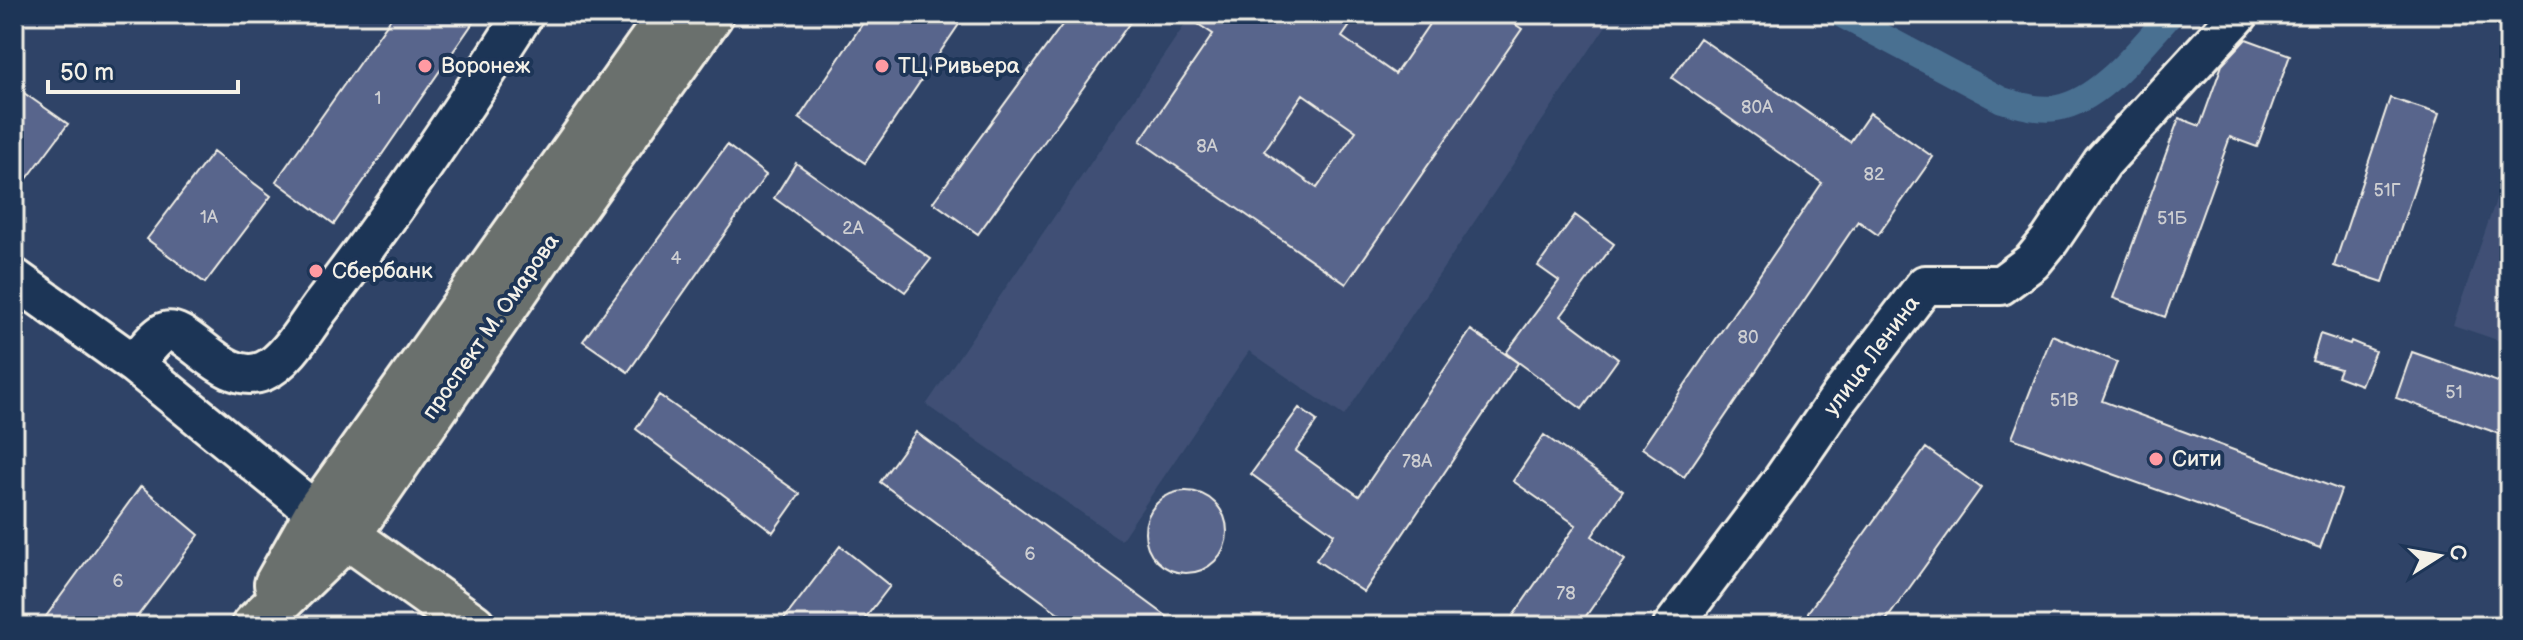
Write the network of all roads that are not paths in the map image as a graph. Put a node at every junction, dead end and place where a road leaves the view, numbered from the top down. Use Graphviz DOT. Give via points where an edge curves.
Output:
graph roads {
  1 [pos="524,14"];
  2 [pos="671,14"];
  3 [pos="711,14"];
  4 [pos="2239,14"];
  5 [pos="14,278"];
  6 [pos="134,364"];
  7 [pos="332,525"];
  8 [pos="254,626"];
  9 [pos="473,626"];
  10 [pos="1673,626"];
  1 -- 6 [label="street" via="458,117 281,360 245,375 223,368 171,331"];
  2 -- 7 [label="main road, проспект М. Омарова"];
  3 -- 7 [label="main road, проспект М. Омарова" via="550,241"];
  4 -- 10 [label="street, улица Ленина" via="2102,163 2032,262 2001,285 1925,285"];
  5 -- 6 [label="street"];
  6 -- 7 [label="street"];
  7 -- 8 [label="main road, проспект М. Омарова"];
  7 -- 9 [label="main road"];
}
